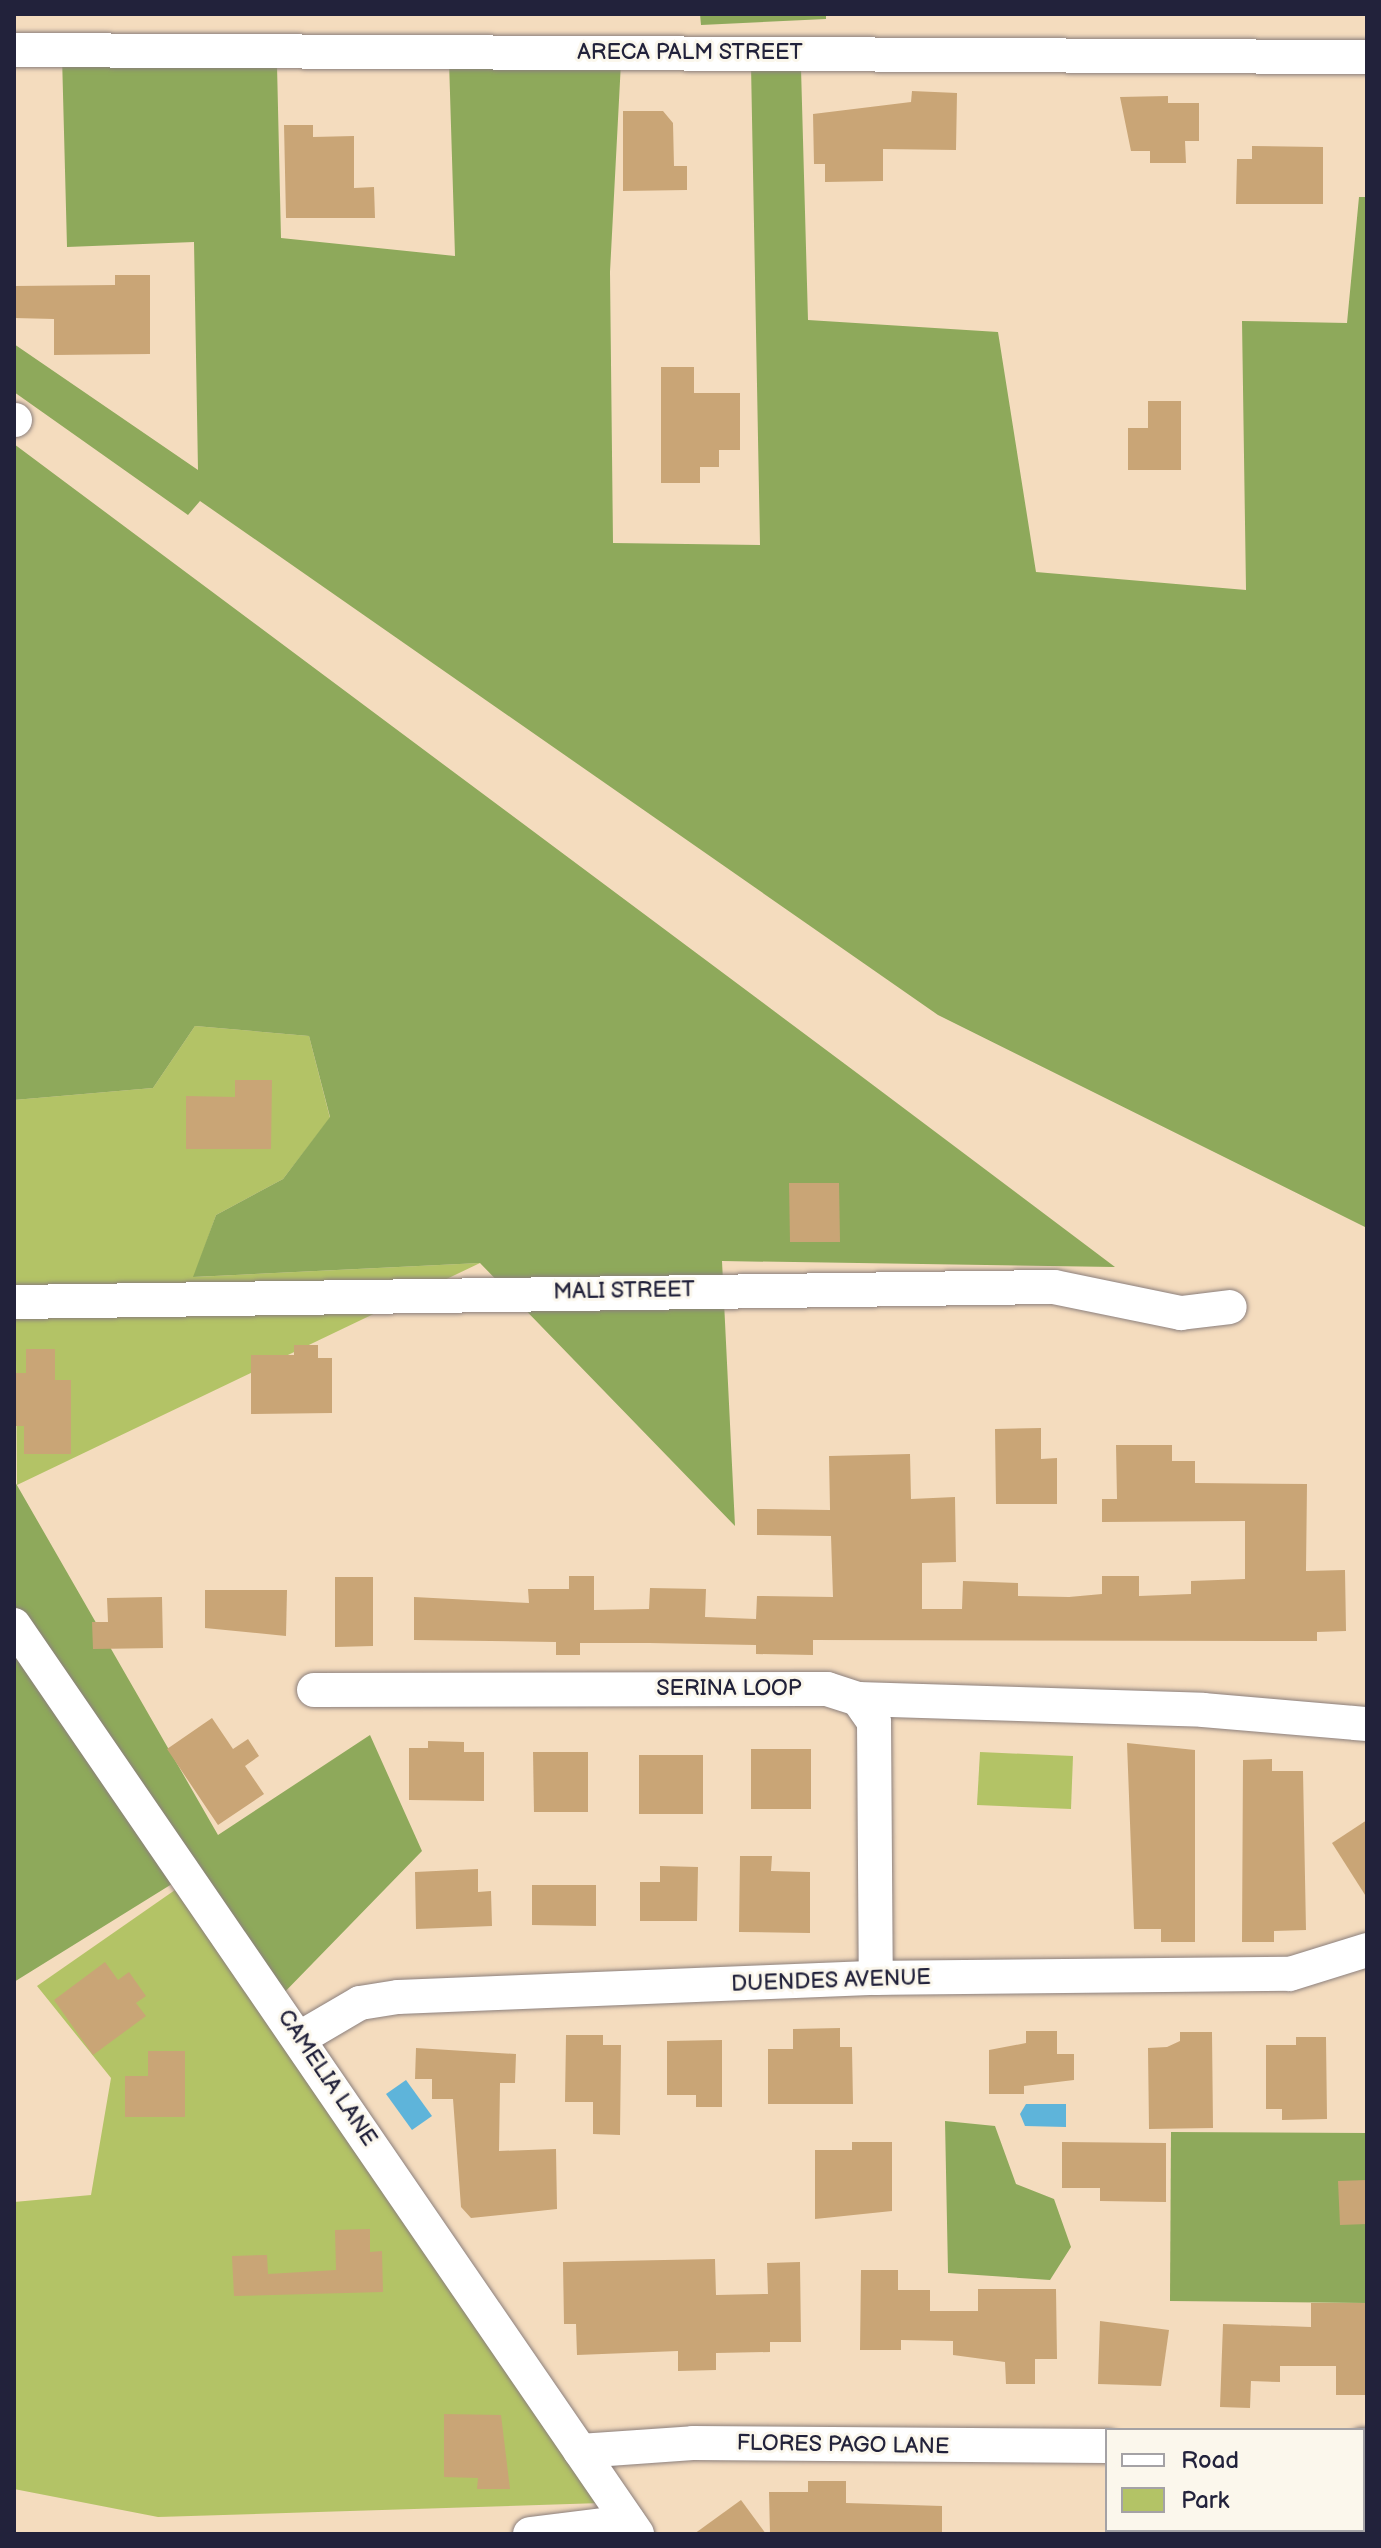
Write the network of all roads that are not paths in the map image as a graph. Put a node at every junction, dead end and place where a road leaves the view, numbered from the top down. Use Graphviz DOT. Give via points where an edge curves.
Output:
graph roads {
  1 [pos="14,50"];
  2 [pos="1367,57"];
  3 [pos="14,1302"];
  4 [pos="1230,1307"];
  5 [pos="14,1625"];
  6 [pos="314,1690"];
  7 [pos="858,1699"];
  8 [pos="1367,1724"];
  9 [pos="1367,1950"];
  10 [pos="876,1978"];
  11 [pos="300,2038"];
  12 [pos="1105,2446"];
  13 [pos="580,2451"];
  14 [pos="632,2528"];
  15 [pos="530,2534"];
  1 -- 2 [label="street, ARECA PALM STREET"];
  3 -- 4 [label="street, MALI STREET" via="1054,1287 1181,1313"];
  5 -- 11 [label="street, CAMELIA LANE"];
  6 -- 7 [label="street, SERINA LOOP" via="827,1689"];
  7 -- 8 [label="street, SERINA LOOP" via="1203,1710"];
  7 -- 10 [label="street" via="874,1722"];
  9 -- 10 [label="street, DUENDES AVENUE" via="1290,1974"];
  10 -- 11 [label="street, DUENDES AVENUE" via="398,1997 360,2003"];
  11 -- 13 [label="street, CAMELIA LANE"];
  12 -- 13 [label="street, FLORES PAGO LANE" via="693,2443"];
  13 -- 14 [label="street, CAMELIA LANE"];
  14 -- 15 [label="street"];
}
